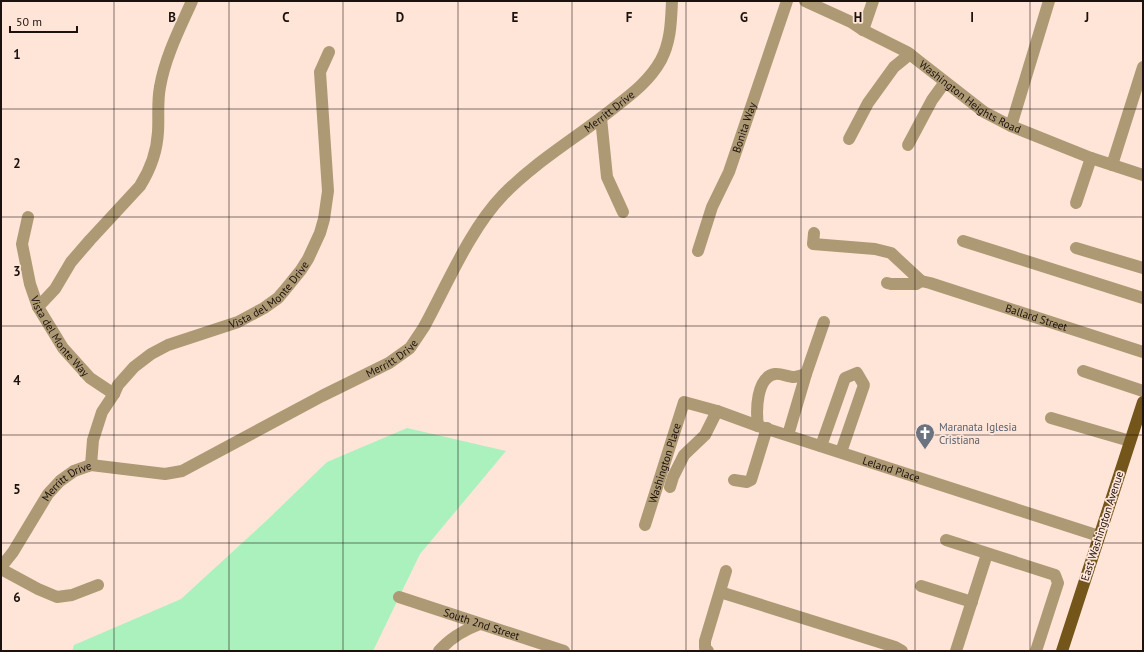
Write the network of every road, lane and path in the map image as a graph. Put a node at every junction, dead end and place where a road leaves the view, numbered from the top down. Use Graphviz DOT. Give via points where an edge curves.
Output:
graph roads {
  1 [pos="192,1"];
  2 [pos="672,1"];
  3 [pos="787,1"];
  4 [pos="805,1"];
  5 [pos="873,1"];
  6 [pos="1049,1"];
  7 [pos="863,30"];
  8 [pos="329,52"];
  9 [pos="910,54"];
  10 [pos="1143,67"];
  11 [pos="945,82"];
  12 [pos="1138,100"];
  13 [pos="601,118"];
  14 [pos="1011,126"];
  15 [pos="849,139"];
  16 [pos="908,144"];
  17 [pos="1091,158"];
  18 [pos="1112,165"];
  19 [pos="1143,175"];
  20 [pos="1076,203"];
  21 [pos="623,212"];
  22 [pos="28,217"];
  23 [pos="814,233"];
  24 [pos="963,241"];
  25 [pos="1076,248"];
  26 [pos="698,252"];
  27 [pos="1143,268"];
  28 [pos="925,282"];
  29 [pos="887,283"];
  30 [pos="1143,298"];
  31 [pos="38,307"];
  32 [pos="824,322"];
  33 [pos="1143,352"];
  34 [pos="1083,371"];
  35 [pos="806,374"];
  36 [pos="1143,391"];
  37 [pos="114,394"];
  38 [pos="684,402"];
  39 [pos="1143,402"];
  40 [pos="717,411"];
  41 [pos="1051,418"];
  42 [pos="762,427"];
  43 [pos="788,435"];
  44 [pos="1130,441"];
  45 [pos="822,446"];
  46 [pos="841,452"];
  47 [pos="91,465"];
  48 [pos="734,480"];
  49 [pos="670,487"];
  50 [pos="645,525"];
  51 [pos="1099,536"];
  52 [pos="946,540"];
  53 [pos="987,554"];
  54 [pos="1,568"];
  55 [pos="726,571"];
  56 [pos="98,585"];
  57 [pos="921,586"];
  58 [pos="720,592"];
  59 [pos="399,598"];
  60 [pos="972,602"];
  61 [pos="480,624"];
  62 [pos="439,651"];
  63 [pos="564,651"];
  64 [pos="708,651"];
  65 [pos="902,651"];
  66 [pos="956,651"];
  67 [pos="1036,651"];
  68 [pos="1062,651"];
  1 -- 31 [label="street" via="167,60 160,86 157,143 146,176 140,186 71,262 55,289"];
  2 -- 13 [label="street, Merritt Drive" via="668,40 656,69 642,86"];
  3 -- 26 [label="street, Bonita Way" via="729,172 712,207"];
  4 -- 7 [label="street, Washington Heights Road"];
  5 -- 7 [label="street"];
  6 -- 14 [label="street"];
  7 -- 9 [label="street, Washington Heights Road"];
  8 -- 37 [label="street, Vista del Monte Drive" via="320,72 327,205 318,237 301,270 278,298 264,308 238,322 168,345 147,357 126,376"];
  9 -- 11 [label="street, Washington Heights Road"];
  9 -- 15 [label="street" via="894,67 868,102"];
  10 -- 12 [label="street"];
  11 -- 14 [label="street, Washington Heights Road" via="984,112"];
  11 -- 16 [label="street"];
  12 -- 18 [label="street"];
  13 -- 21 [label="street" via="607,177"];
  13 -- 47 [label="street, Merritt Drive" via="534,168 492,208 473,236 420,334 410,348 397,359 182,471 165,474"];
  14 -- 17 [label="street, Washington Heights Road"];
  17 -- 18 [label="street, Washington Heights Road"];
  17 -- 20 [label="street"];
  18 -- 19 [label="street, Washington Heights Road"];
  22 -- 31 [label="street, Vista del Monte Way" via="22,244 30,284"];
  23 -- 28 [label="street" via="813,244 875,249 890,253"];
  24 -- 30 [label="street"];
  25 -- 27 [label="street"];
  28 -- 29 [label="street"];
  28 -- 33 [label="street, Ballard Street"];
  31 -- 37 [label="street, Vista del Monte Way" via="63,348 90,378"];
  32 -- 35 [label="street"];
  34 -- 36 [label="street"];
  35 -- 42 [label="street" via="794,377 777,374 763,381 756,406"];
  35 -- 43 [label="street"];
  37 -- 47 [label="street, Vista del Monte Drive" via="102,412 93,440"];
  38 -- 40 [label="street, Leland Place"];
  38 -- 50 [label="street, Washington Place"];
  39 -- 44 [label="main road, East Washington Avenue"];
  40 -- 42 [label="street, Leland Place"];
  40 -- 49 [label="street" via="704,435 684,455"];
  41 -- 44 [label="street"];
  42 -- 43 [label="street, Leland Place"];
  42 -- 48 [label="street" via="751,480"];
  43 -- 45 [label="street, Leland Place"];
  44 -- 51 [label="main road, East Washington Avenue"];
  45 -- 46 [label="street, Leland Place"];
  45 -- 46 [label="street" via="845,378 857,373 864,385"];
  46 -- 51 [label="street, Leland Place"];
  47 -- 54 [label="street, Merritt Drive" via="70,474 53,487"];
  51 -- 68 [label="main road, East Washington Avenue"];
  52 -- 53 [label="street"];
  53 -- 60 [label="street"];
  53 -- 67 [label="street" via="1055,575 1058,583"];
  54 -- 56 [label="street" via="57,597 72,595"];
  55 -- 58 [label="street"];
  57 -- 60 [label="street"];
  58 -- 64 [label="street" via="705,641 705,648"];
  58 -- 65 [label="street"];
  59 -- 61 [label="street, South 2nd Street"];
  60 -- 66 [label="street"];
  61 -- 62 [label="street" via="460,632"];
  61 -- 63 [label="street, South 2nd Street"];
}
